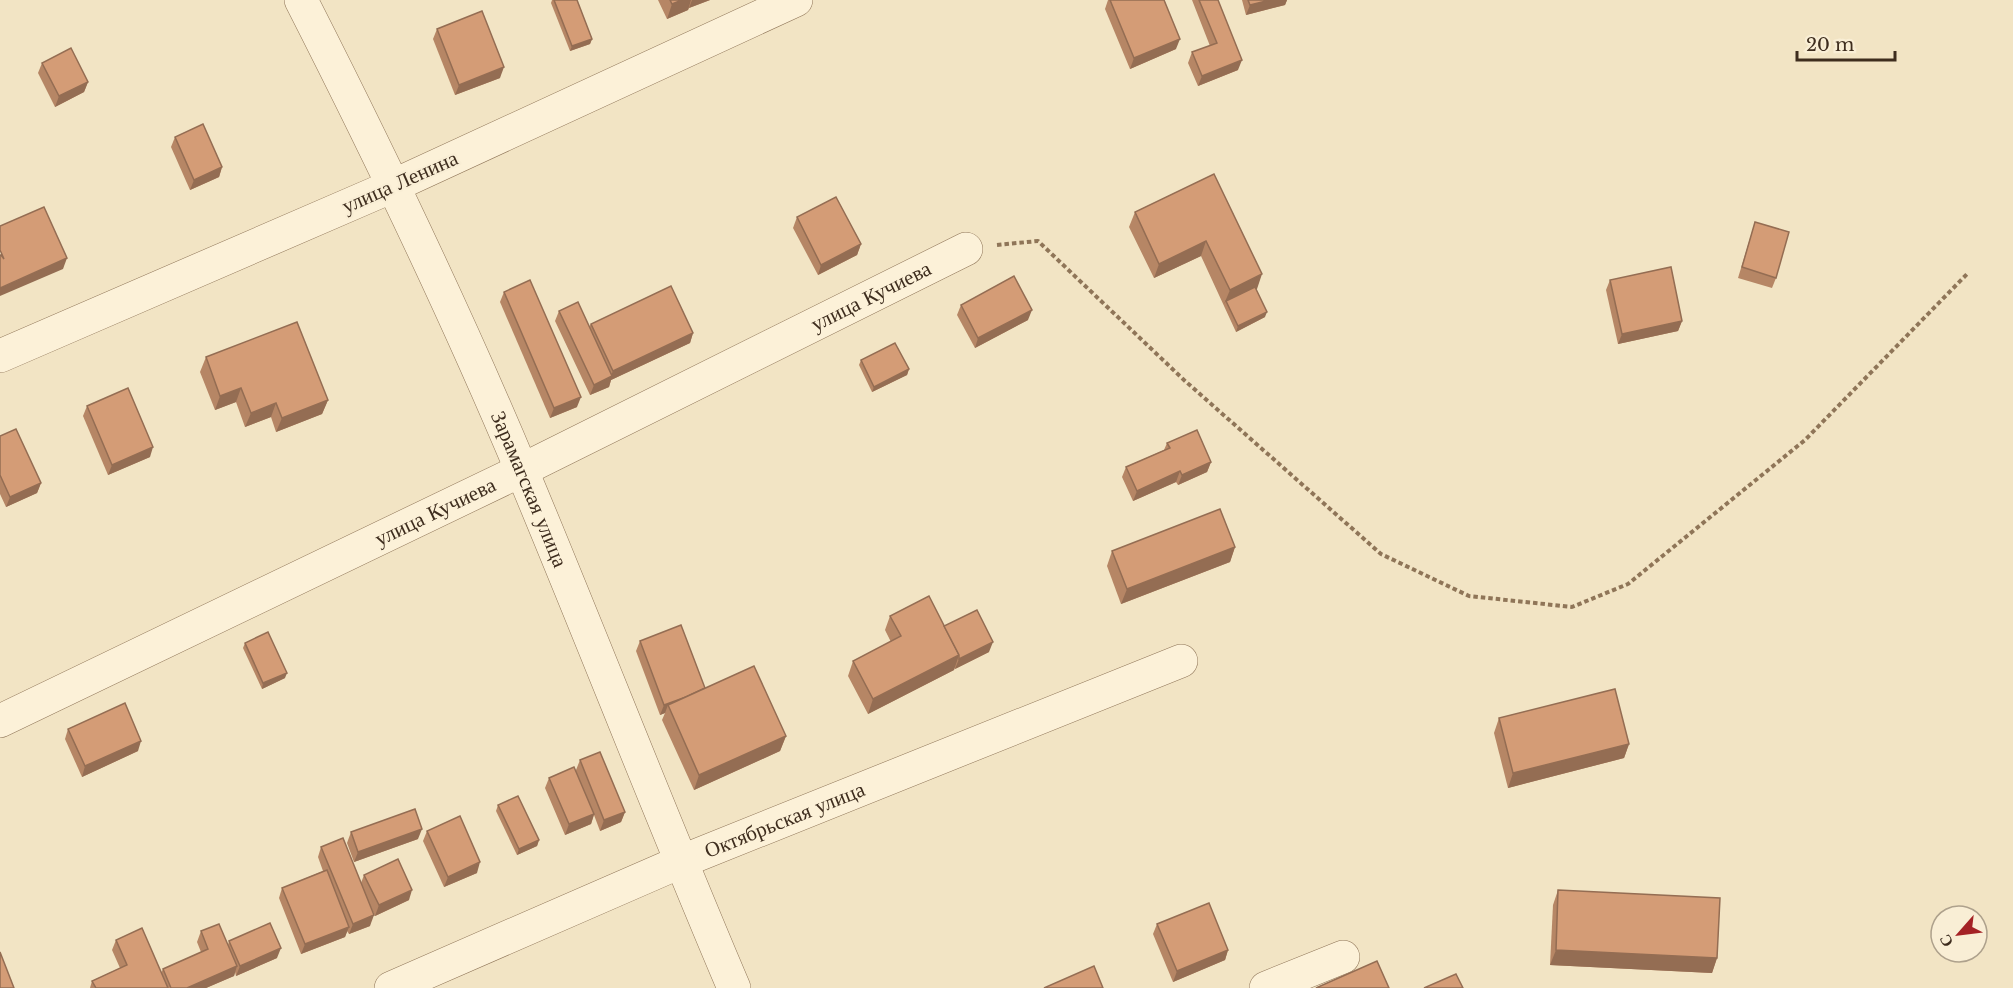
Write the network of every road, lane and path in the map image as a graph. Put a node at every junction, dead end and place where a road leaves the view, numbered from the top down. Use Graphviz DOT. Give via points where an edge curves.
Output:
graph roads {
  1 [pos="301,0"];
  2 [pos="796,0"];
  3 [pos="395,185"];
  4 [pos="966,249"];
  5 [pos="1968,273"];
  6 [pos="0,356"];
  7 [pos="522,470"];
  8 [pos="1181,661"];
  9 [pos="0,721"];
  10 [pos="680,862"];
  11 [pos="1343,957"];
  12 [pos="391,988"];
  13 [pos="734,988"];
  14 [pos="1266,988"];
  1 -- 3 [label="street, Зарамагская улица"];
  2 -- 3 [label="street, улица Ленина"];
  3 -- 6 [label="street, улица Ленина"];
  3 -- 7 [label="street, Зарамагская улица"];
  4 -- 5 [label="path" via="1038,241 1184,381 1381,554 1468,596 1572,606 1628,584 1805,440"];
  4 -- 7 [label="street, улица Кучиева"];
  7 -- 9 [label="street, улица Кучиева"];
  7 -- 10 [label="street, Зарамагская улица"];
  8 -- 10 [label="street, Октябрьская улица"];
  10 -- 12 [label="street, Октябрьская улица"];
  10 -- 13 [label="street, Зарамагская улица"];
  11 -- 14 [label="street"];
}
